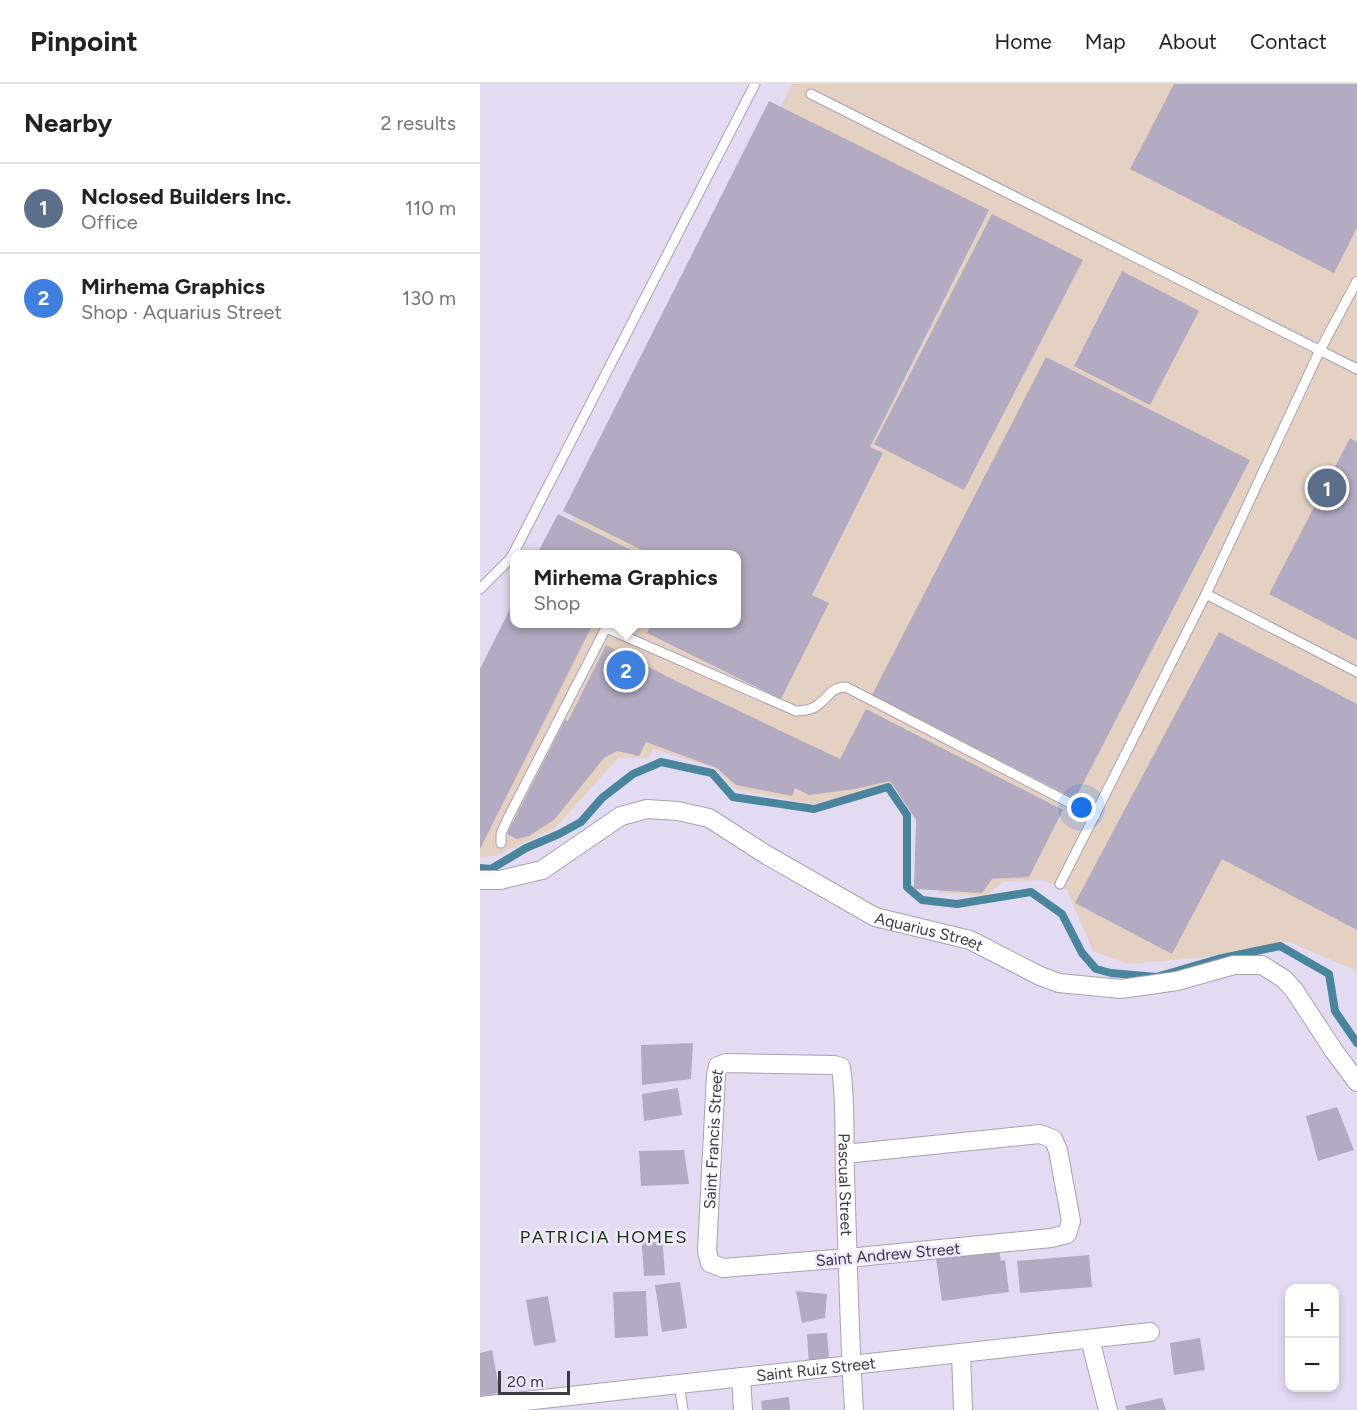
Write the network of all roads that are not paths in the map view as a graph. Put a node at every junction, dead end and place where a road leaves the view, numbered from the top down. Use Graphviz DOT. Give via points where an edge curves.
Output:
graph roads {
  1 [pos="755,84"];
  2 [pos="810,94"];
  3 [pos="1357,281"];
  4 [pos="1320,350"];
  5 [pos="1357,369"];
  6 [pos="515,550"];
  7 [pos="510,559"];
  8 [pos="480,589"];
  9 [pos="1206,594"];
  10 [pos="606,628"];
  11 [pos="611,628"];
  12 [pos="1357,672"];
  13 [pos="1095,816"];
  14 [pos="501,843"];
  15 [pos="480,880"];
  16 [pos="1060,884"];
  17 [pos="841,1067"];
  18 [pos="1357,1082"];
  19 [pos="845,1154"];
  20 [pos="848,1258"];
  21 [pos="710,1263"];
  22 [pos="1150,1332"];
  23 [pos="1090,1339"];
  24 [pos="960,1353"];
  25 [pos="851,1365"];
  26 [pos="741,1377"];
  27 [pos="679,1384"];
  28 [pos="548,1405"];
  29 [pos="480,1406"];
  30 [pos="683,1410"];
  31 [pos="743,1410"];
  32 [pos="854,1410"];
  33 [pos="963,1410"];
  34 [pos="1108,1410"];
  1 -- 6 [label="lane"];
  2 -- 4 [label="lane"];
  3 -- 4 [label="lane"];
  4 -- 5 [label="lane"];
  4 -- 9 [label="lane"];
  7 -- 8 [label="lane"];
  9 -- 12 [label="lane"];
  9 -- 13 [label="lane"];
  10 -- 14 [label="lane" via="508,818"];
  11 -- 13 [label="lane" via="796,711 819,705 832,690 846,687"];
  13 -- 16 [label="lane"];
  15 -- 18 [label="street, Aquarius Street" via="500,880 542,870 621,816 647,809 709,818 875,917 970,940 1059,983 1121,989 1177,981 1234,965 1262,965 1294,990"];
  17 -- 19 [label="street, Pascual Street"];
  17 -- 21 [label="street, Saint Francis Street" via="726,1063 718,1066 707,1251"];
  19 -- 20 [label="street, Pascual Street"];
  19 -- 20 [label="street, Saint Andrew Street" via="1040,1134 1053,1138 1058,1150 1071,1221 1067,1234 1051,1238"];
  20 -- 21 [label="street, Saint Andrew Street" via="723,1268"];
  20 -- 25 [label="street, Pascual Street"];
  22 -- 23 [label="street, Saint Ruiz Street"];
  23 -- 24 [label="street, Saint Ruiz Street"];
  23 -- 34 [label="street"];
  24 -- 25 [label="street, Saint Ruiz Street"];
  24 -- 33 [label="street"];
  25 -- 26 [label="street, Saint Ruiz Street"];
  25 -- 32 [label="street, Pascual Street"];
  26 -- 27 [label="street, Saint Ruiz Street"];
  26 -- 31 [label="street"];
  27 -- 28 [label="street, Saint Ruiz Street"];
  27 -- 30 [label="lane"];
  28 -- 29 [label="street, Saint Ruiz Street"];
}
